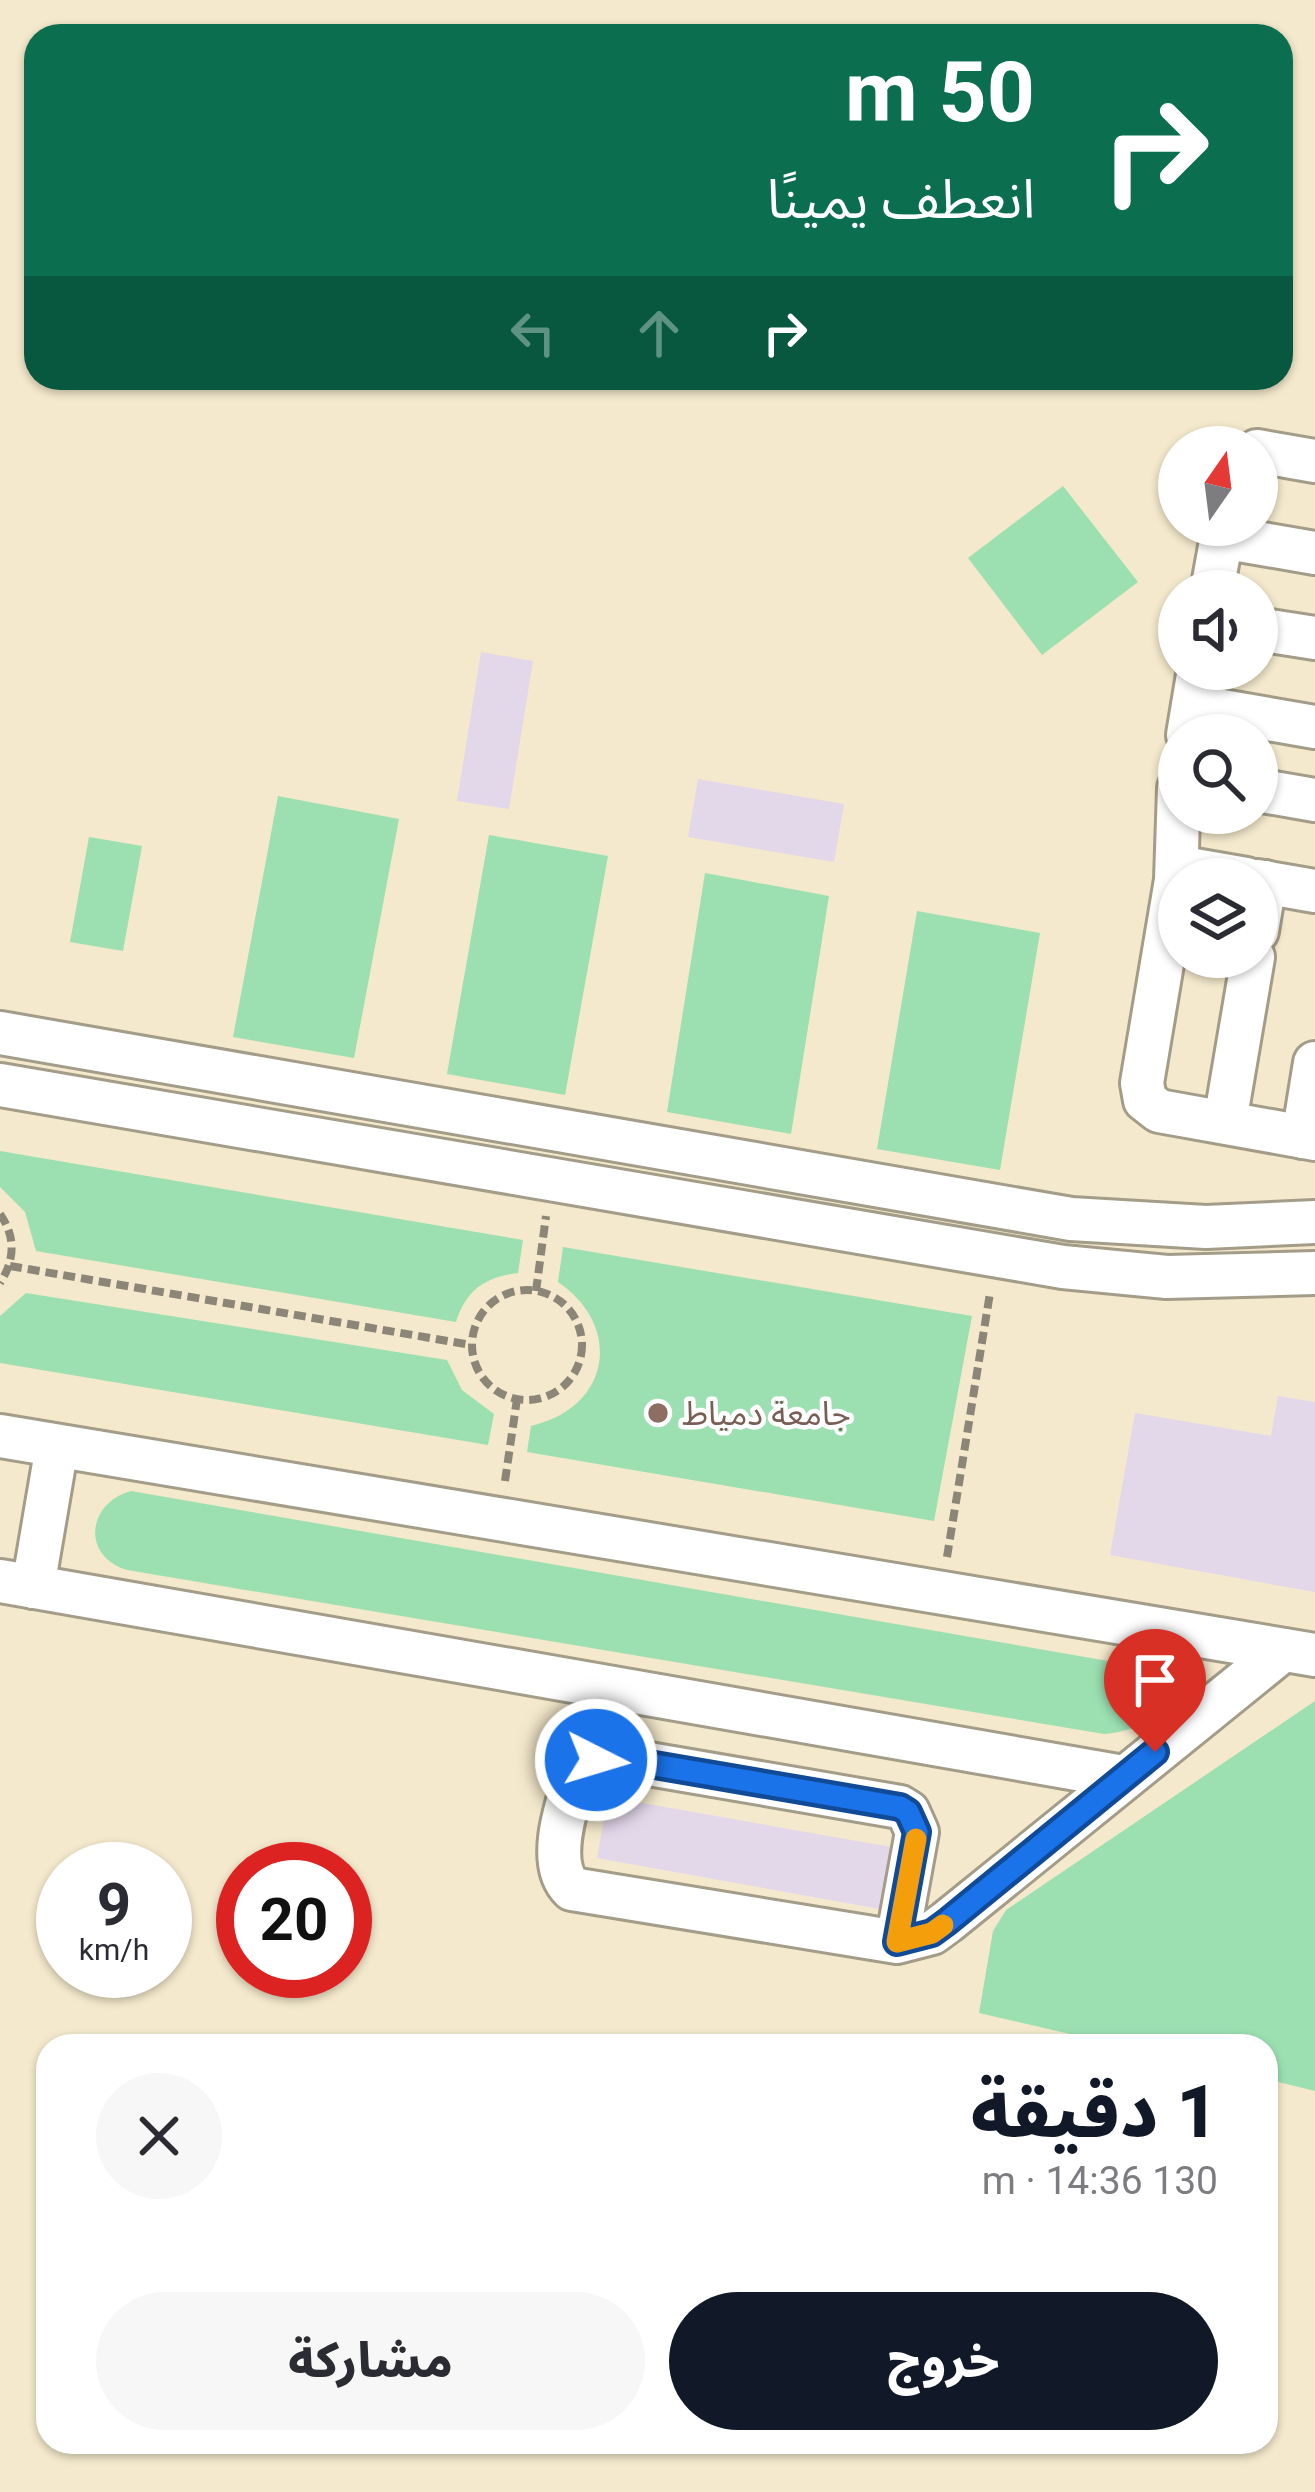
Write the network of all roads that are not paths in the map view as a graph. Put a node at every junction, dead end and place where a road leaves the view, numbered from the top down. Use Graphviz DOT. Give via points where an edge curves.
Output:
graph roads {
  1 [pos="1278,455"];
  2 [pos="1315,461"];
  3 [pos="1278,544"];
  4 [pos="1315,553"];
  5 [pos="1278,632"];
  6 [pos="1315,638"];
  7 [pos="1194,703"];
  8 [pos="1315,727"];
  9 [pos="1278,794"];
  10 [pos="1315,800"];
  11 [pos="1278,885"];
  12 [pos="1315,891"];
  13 [pos="1160,978"];
  14 [pos="1249,978"];
  15 [pos="0,1033"];
  16 [pos="1315,1063"];
  17 [pos="0,1085"];
  18 [pos="1225,1122"];
  19 [pos="1309,1138"];
  20 [pos="1315,1222"];
  21 [pos="1315,1273"];
  22 [pos="0,1436"];
  23 [pos="57,1446"];
  24 [pos="16,1584"];
  25 [pos="1299,1653"];
  26 [pos="1123,1777"];
  27 [pos="897,1942"];
  1 -- 2 [label="lane"];
  3 -- 4 [label="lane"];
  5 -- 6 [label="lane"];
  7 -- 8 [label="lane"];
  9 -- 10 [label="lane"];
  11 -- 12 [label="lane"];
  13 -- 18 [label="lane" via="1142,1092 1159,1111"];
  14 -- 18 [label="lane"];
  15 -- 20 [label="lane" via="1071,1219 1206,1227"];
  16 -- 19 [label="lane"];
  17 -- 21 [label="lane" via="996,1256 1149,1276"];
  18 -- 19 [label="lane"];
  22 -- 23 [label="lane"];
  23 -- 24 [label="lane"];
  23 -- 25 [label="lane"];
  24 -- 26 [label="lane"];
  25 -- 26 [label="lane"];
  26 -- 27 [label="lane" via="932,1933"];
  27 -- 27 [label="lane" via="572,1889 558,1862 576,1775 608,1757 900,1807 917,1832"];
}
